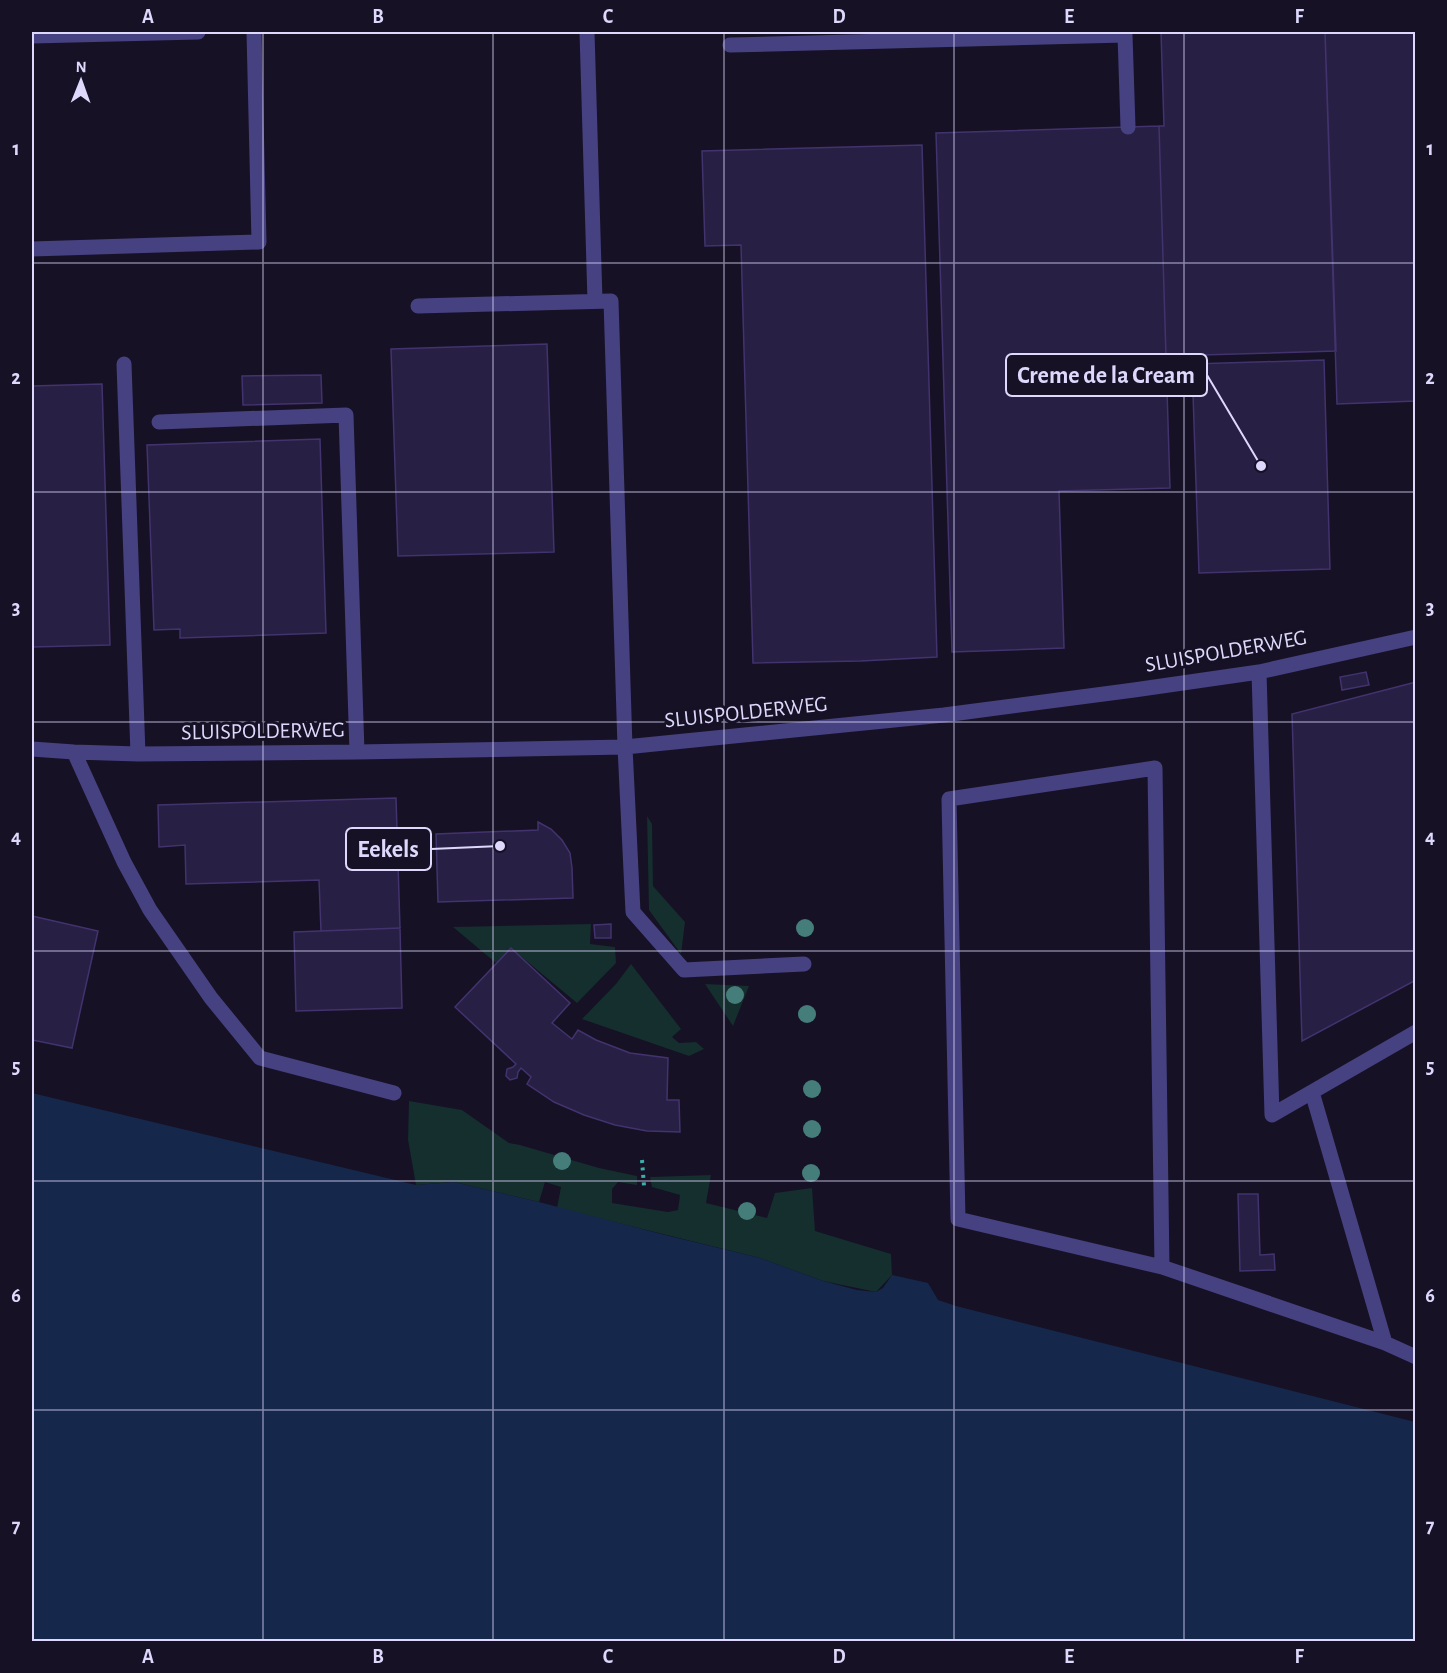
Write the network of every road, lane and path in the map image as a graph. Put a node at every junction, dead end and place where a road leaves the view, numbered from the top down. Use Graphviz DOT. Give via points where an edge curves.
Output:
graph roads {
  1 [pos="198,32"];
  2 [pos="254,32"];
  3 [pos="586,32"];
  4 [pos="1125,33"];
  5 [pos="32,36"];
  6 [pos="730,45"];
  7 [pos="1128,127"];
  8 [pos="32,249"];
  9 [pos="595,301"];
  10 [pos="418,306"];
  11 [pos="124,364"];
  12 [pos="159,422"];
  13 [pos="1416,637"];
  14 [pos="1259,672"];
  15 [pos="625,747"];
  16 [pos="32,749"];
  17 [pos="74,752"];
  18 [pos="357,752"];
  19 [pos="138,754"];
  20 [pos="804,964"];
  21 [pos="1416,1032"];
  22 [pos="1312,1092"];
  23 [pos="394,1093"];
  24 [pos="642,1160"];
  25 [pos="644,1186"];
  26 [pos="1162,1267"];
  27 [pos="1385,1343"];
  28 [pos="1416,1357"];
  1 -- 5 [label="street"];
  2 -- 8 [label="street" via="259,242"];
  3 -- 9 [label="street"];
  4 -- 6 [label="street"];
  4 -- 7 [label="street"];
  9 -- 10 [label="street"];
  9 -- 15 [label="street" via="611,301"];
  11 -- 19 [label="street"];
  12 -- 18 [label="street" via="346,415"];
  13 -- 14 [label="street, SLUISPOLDERWEG"];
  14 -- 15 [label="street, SLUISPOLDERWEG" via="944,715"];
  14 -- 22 [label="street" via="1272,1115"];
  15 -- 18 [label="street, SLUISPOLDERWEG"];
  15 -- 20 [label="street" via="633,912 684,970"];
  16 -- 17 [label="street, SLUISPOLDERWEG"];
  17 -- 19 [label="street, SLUISPOLDERWEG"];
  17 -- 23 [label="street" via="150,910 211,998 260,1058"];
  18 -- 19 [label="street, SLUISPOLDERWEG"];
  21 -- 22 [label="street"];
  22 -- 27 [label="street"];
  24 -- 25 [label="path"];
  26 -- 26 [label="street" via="958,1219 949,799 1155,768"];
  26 -- 27 [label="street"];
  27 -- 28 [label="street"];
}
